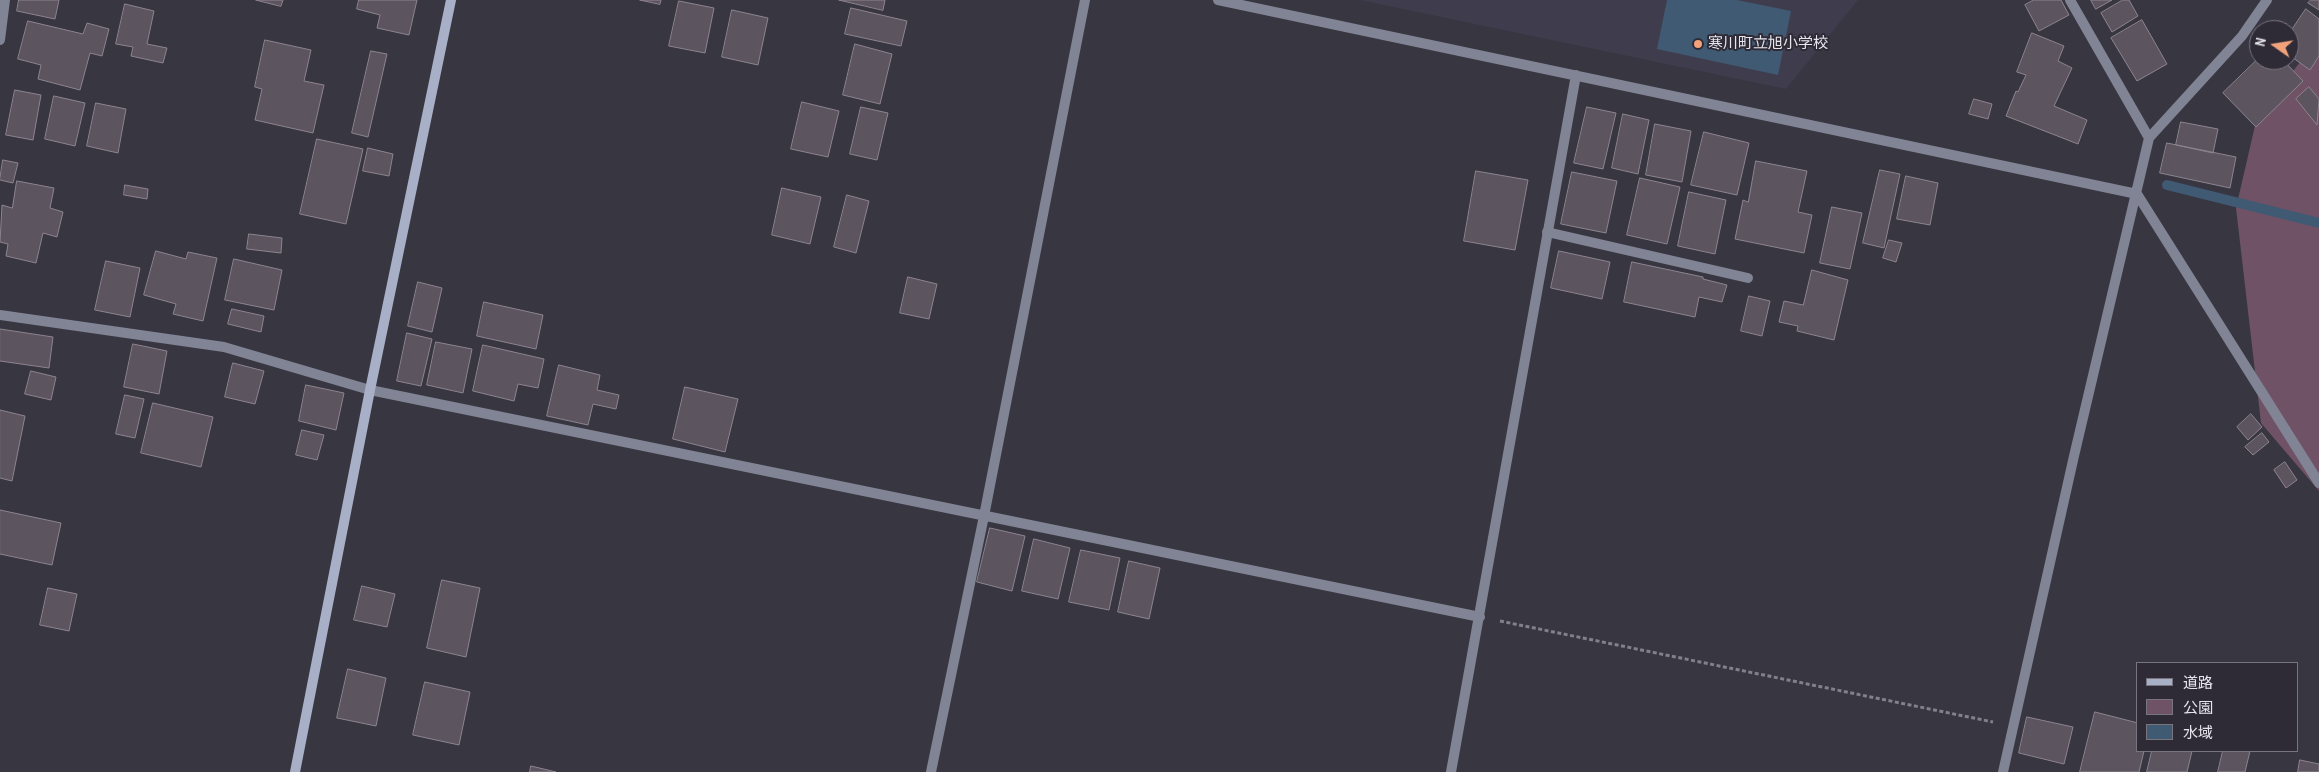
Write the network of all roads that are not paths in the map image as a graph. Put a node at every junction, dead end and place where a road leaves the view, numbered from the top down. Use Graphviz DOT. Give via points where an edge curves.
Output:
graph roads {
  1 [pos="5,0"];
  2 [pos="451,0"];
  3 [pos="1085,0"];
  4 [pos="1218,0"];
  5 [pos="2070,0"];
  6 [pos="2268,0"];
  7 [pos="0,40"];
  8 [pos="1576,75"];
  9 [pos="2149,138"];
  10 [pos="2137,194"];
  11 [pos="1547,232"];
  12 [pos="1748,278"];
  13 [pos="0,315"];
  14 [pos="370,390"];
  15 [pos="2319,482"];
  16 [pos="984,516"];
  17 [pos="1480,617"];
  18 [pos="295,772"];
  19 [pos="931,772"];
  20 [pos="1452,772"];
  21 [pos="2003,772"];
  1 -- 7 [label="street"];
  2 -- 14 [label="street"];
  3 -- 16 [label="street"];
  4 -- 8 [label="street"];
  5 -- 9 [label="street"];
  6 -- 9 [label="street" via="2242,36"];
  8 -- 10 [label="street"];
  8 -- 11 [label="street"];
  9 -- 10 [label="street"];
  10 -- 15 [label="street"];
  10 -- 21 [label="street" via="2076,446"];
  11 -- 12 [label="street"];
  11 -- 17 [label="street"];
  13 -- 14 [label="street" via="224,347"];
  14 -- 16 [label="street"];
  14 -- 18 [label="street"];
  16 -- 17 [label="street"];
  16 -- 19 [label="street"];
  17 -- 20 [label="street"];
}
